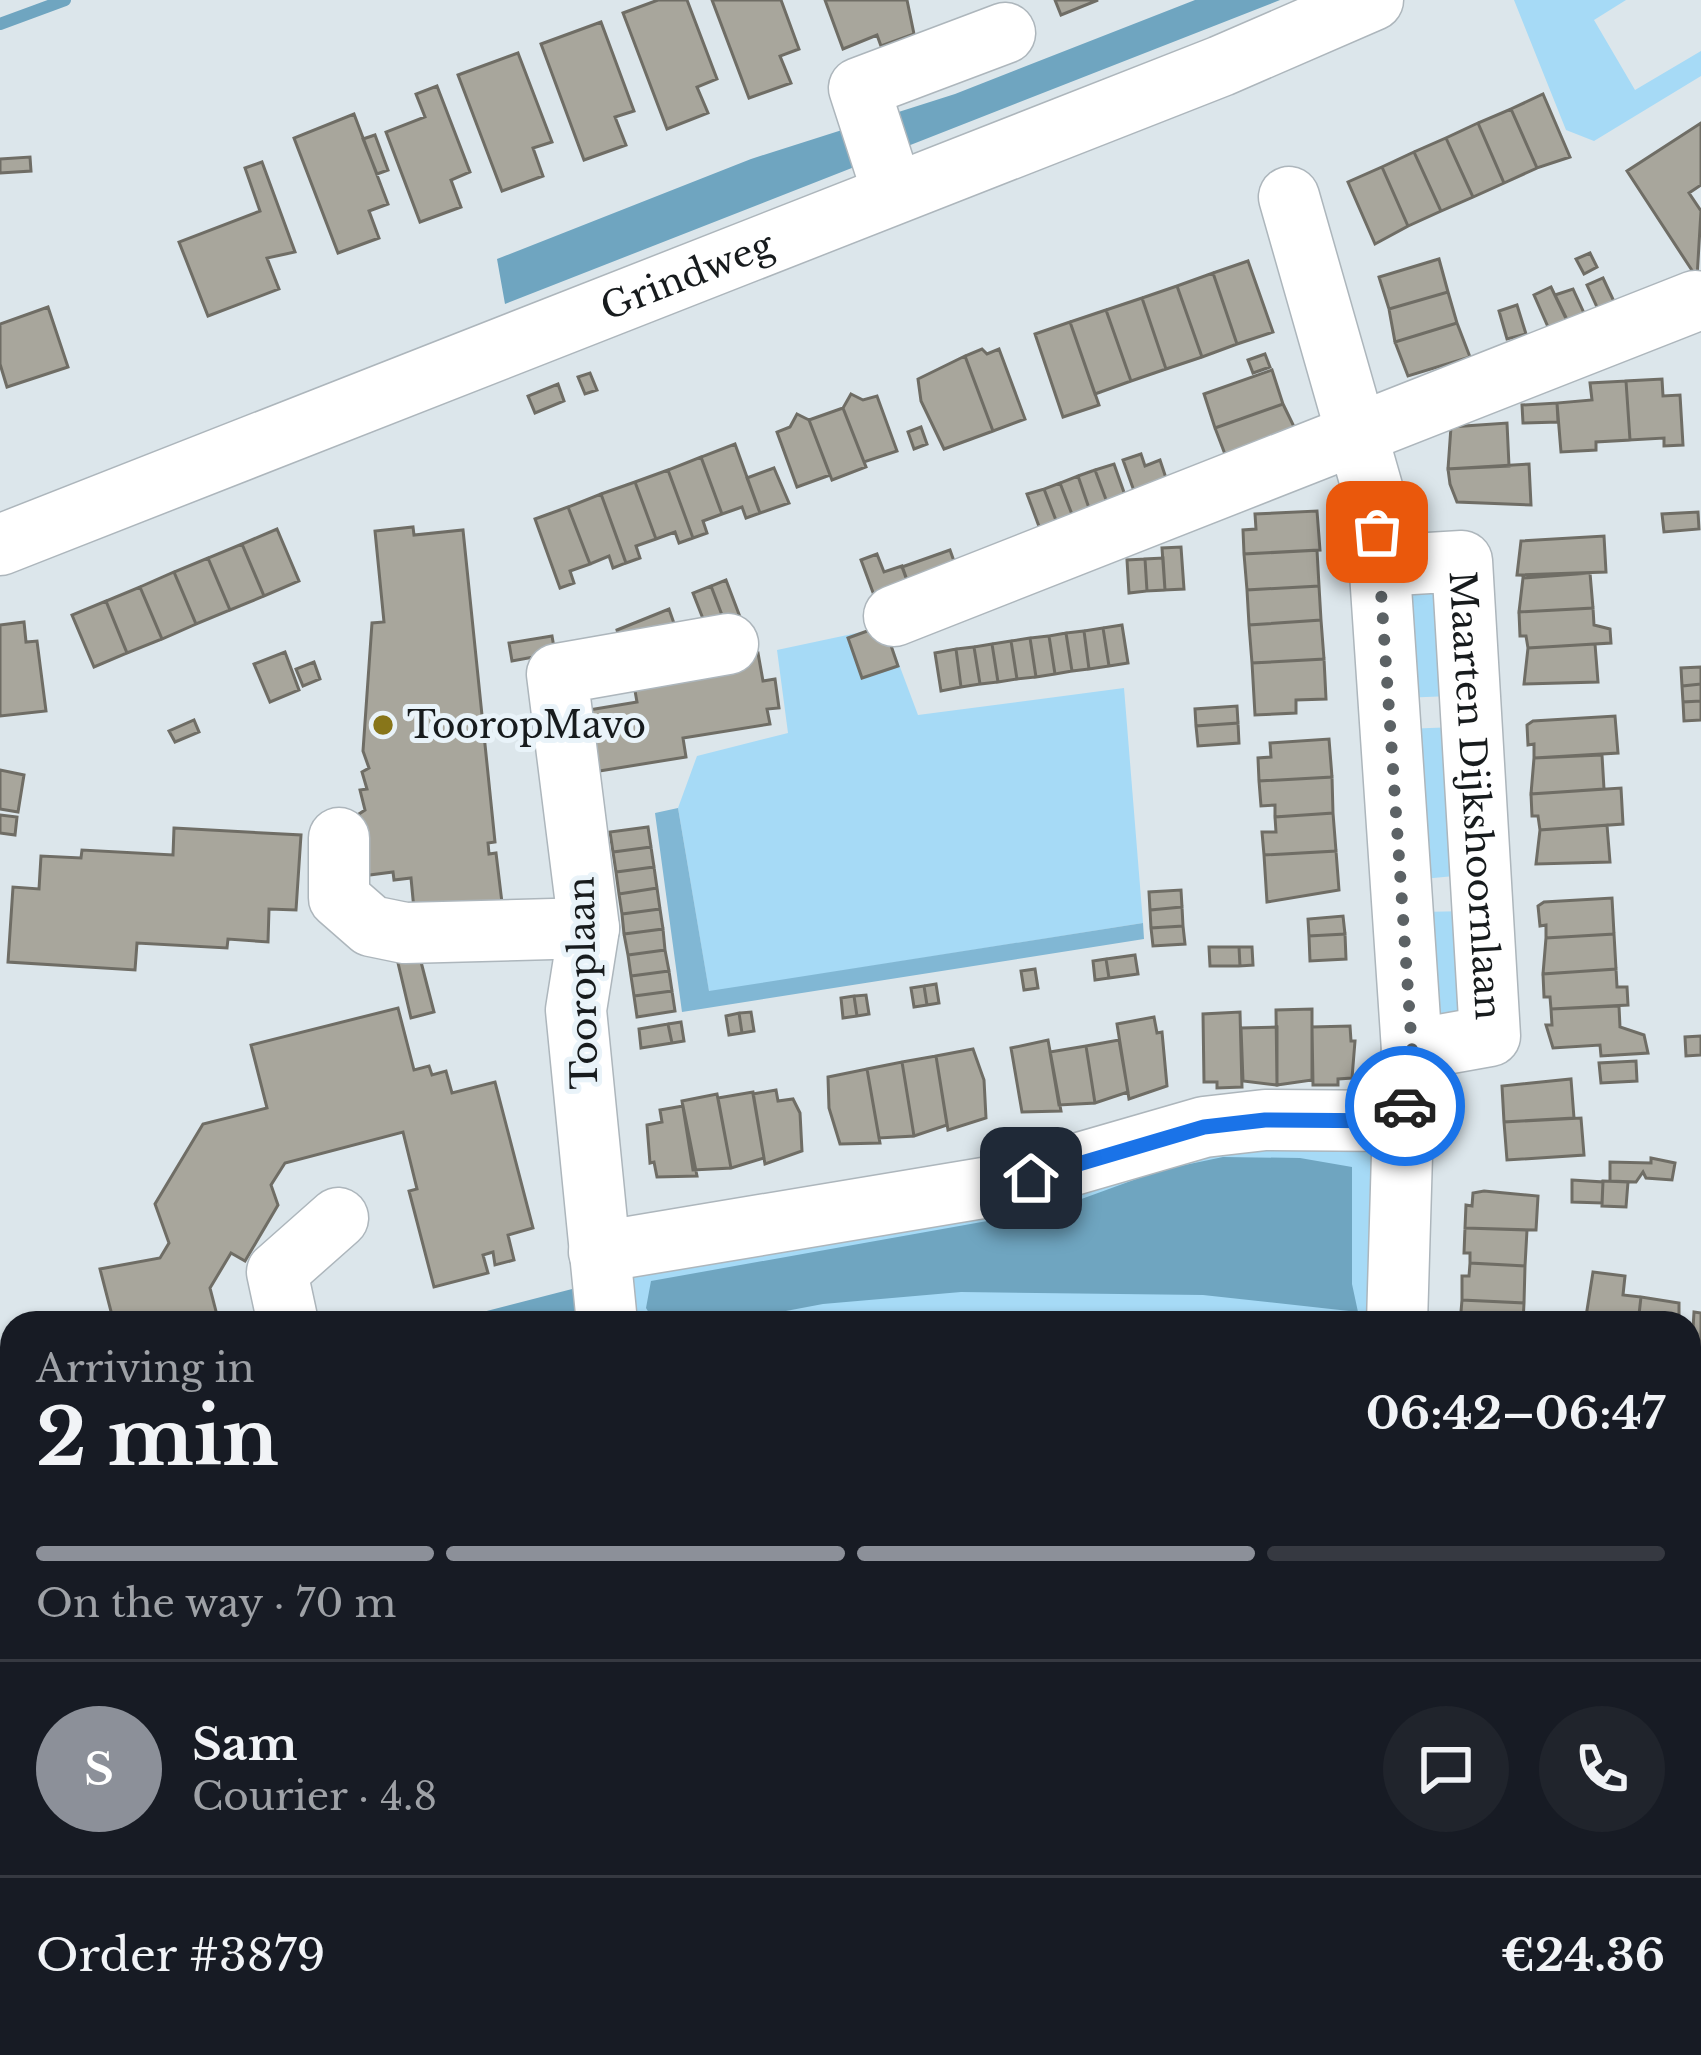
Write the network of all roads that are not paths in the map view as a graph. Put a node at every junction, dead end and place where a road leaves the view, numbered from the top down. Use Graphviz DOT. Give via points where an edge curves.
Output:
graph roads {
  1 [pos="1373,0"];
  2 [pos="1005,32"];
  3 [pos="881,156"];
  4 [pos="1289,197"];
  5 [pos="1695,301"];
  6 [pos="1360,436"];
  7 [pos="0,544"];
  8 [pos="1379,566"];
  9 [pos="894,616"];
  10 [pos="728,644"];
  11 [pos="339,838"];
  12 [pos="589,928"];
  13 [pos="1412,1050"];
  14 [pos="1403,1121"];
  15 [pos="338,1218"];
  16 [pos="602,1284"];
  17 [pos="286,1311"];
  18 [pos="1396,1311"];
  1 -- 3 [label="street, Grindweg" via="1221,66"];
  2 -- 3 [label="street" via="859,88"];
  3 -- 7 [label="street, Grindweg"];
  4 -- 6 [label="street, Maarten Dijkshoornlaan"];
  5 -- 6 [label="street"];
  6 -- 8 [label="street, Maarten Dijkshoornlaan" via="1376,498"];
  6 -- 9 [label="street"];
  8 -- 13 [label="street, Maarten Dijkshoornlaan"];
  8 -- 13 [label="street, Maarten Dijkshoornlaan" via="1462,561 1490,1036"];
  10 -- 12 [label="street, Tooroplaan" via="557,674"];
  11 -- 12 [label="street" via="339,898 371,926 405,933"];
  12 -- 16 [label="street, Tooroplaan" via="576,1010"];
  13 -- 14 [label="street, Maarten Dijkshoornlaan"];
  14 -- 16 [label="street" via="1204,1127"];
  14 -- 18 [label="street, Maarten Dijkshoornlaan"];
  15 -- 17 [label="street" via="277,1272"];
}
